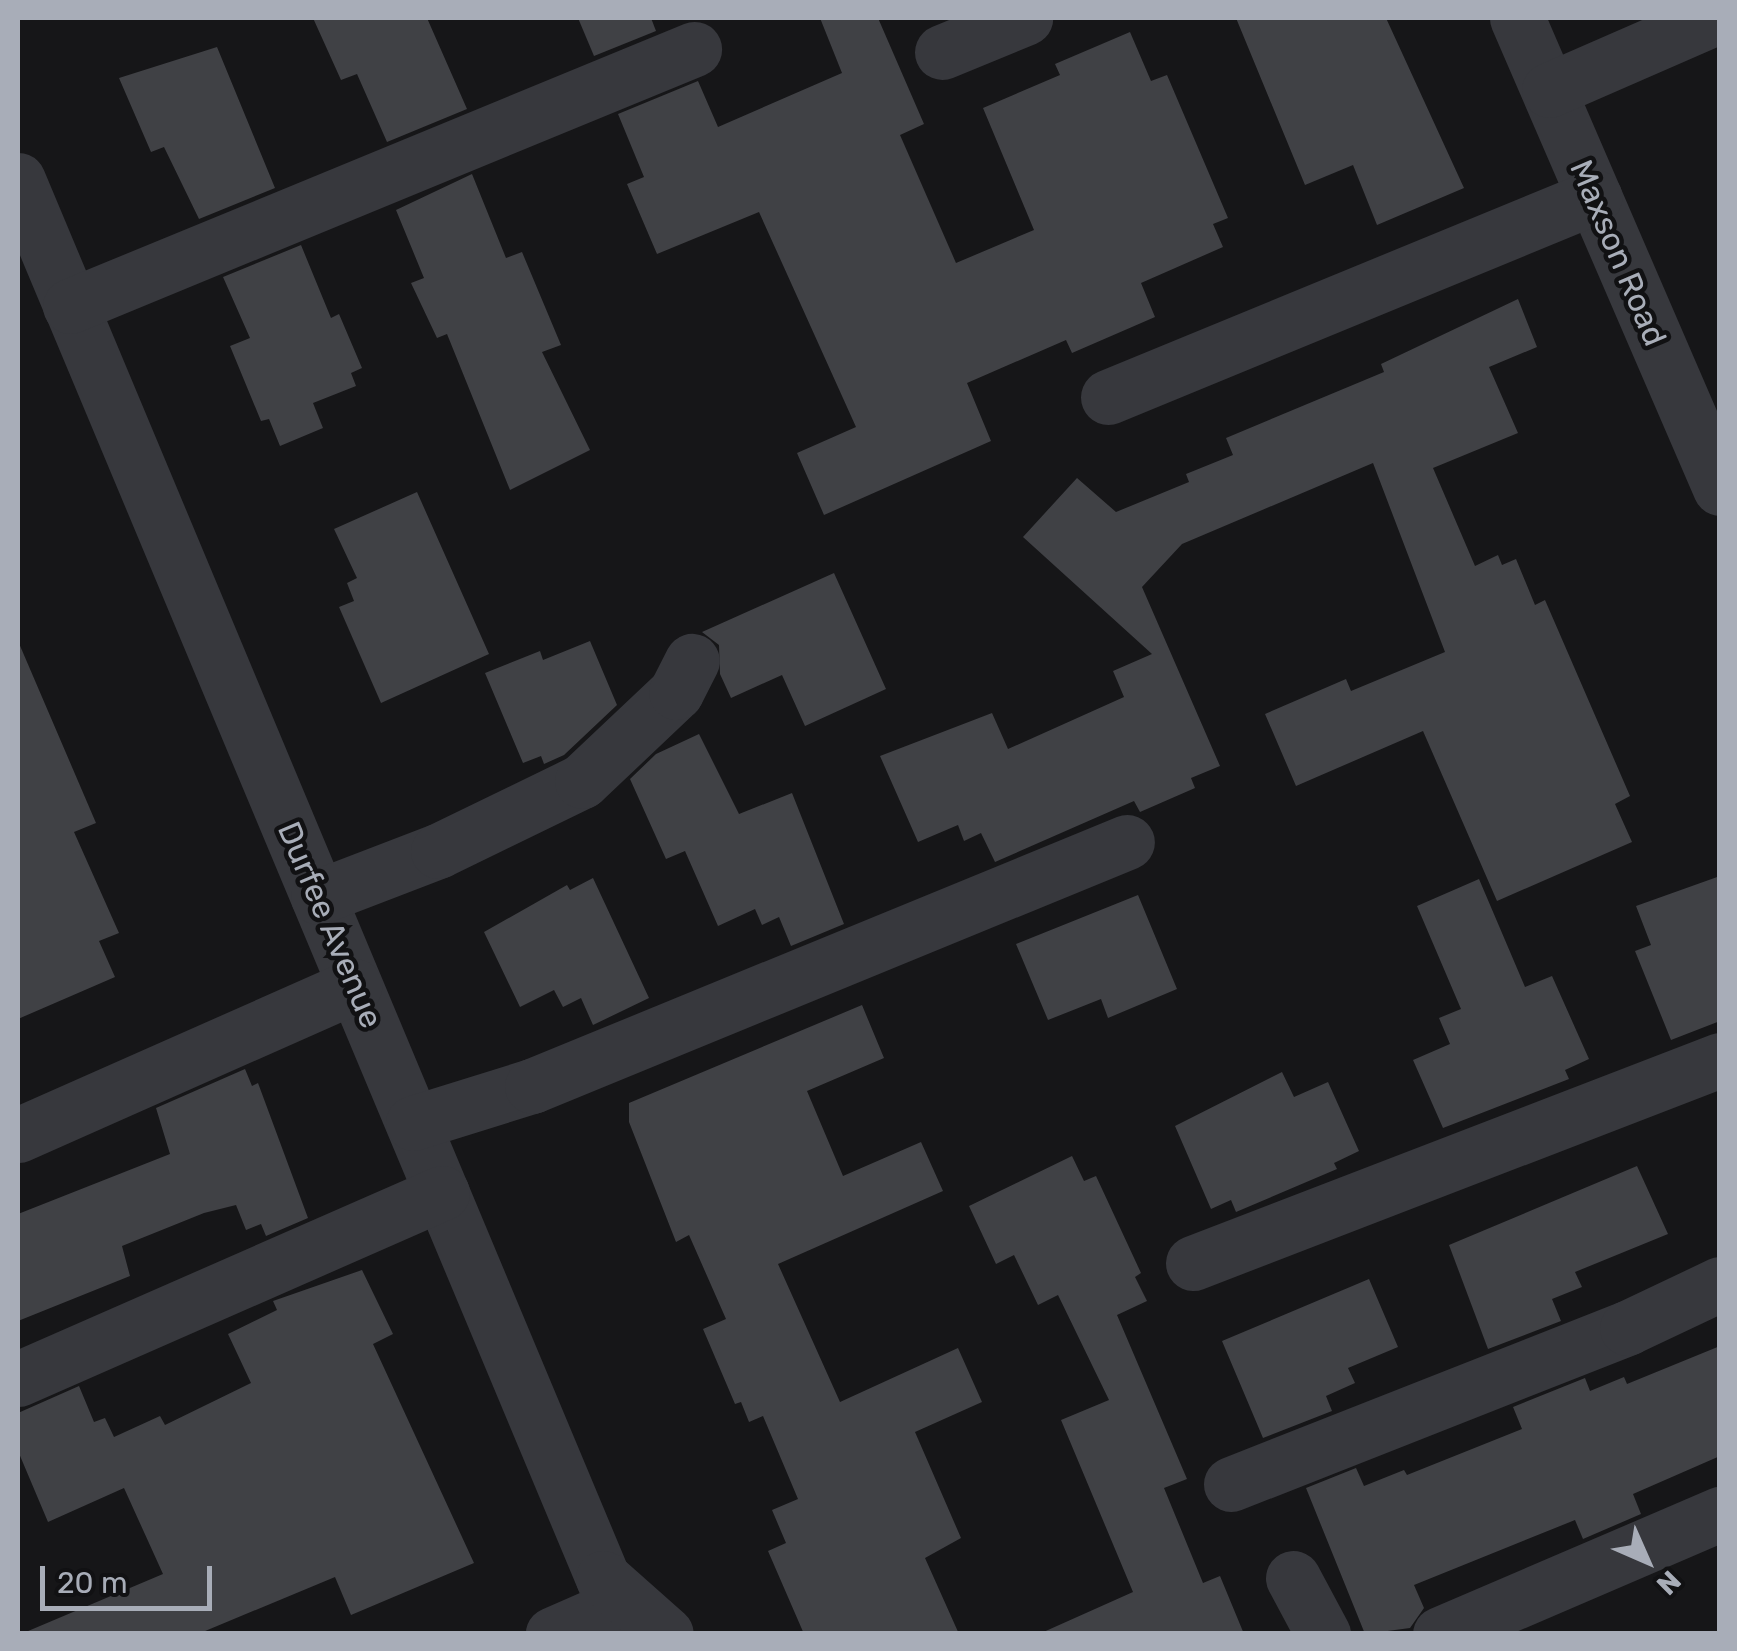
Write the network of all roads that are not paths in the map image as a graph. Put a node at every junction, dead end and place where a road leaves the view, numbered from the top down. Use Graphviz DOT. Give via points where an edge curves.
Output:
graph roads {
  1 [pos="1025,18"];
  2 [pos="1517,18"];
  3 [pos="1714,18"];
  4 [pos="694,49"];
  5 [pos="942,52"];
  6 [pos="1548,90"];
  7 [pos="18,180"];
  8 [pos="1594,197"];
  9 [pos="70,306"];
  10 [pos="1108,398"];
  11 [pos="1720,488"];
  12 [pos="692,661"];
  13 [pos="1126,842"];
  14 [pos="318,897"];
  15 [pos="355,986"];
  16 [pos="1720,1060"];
  17 [pos="413,1123"];
  18 [pos="18,1135"];
  19 [pos="442,1193"];
  20 [pos="1193,1263"];
  21 [pos="1720,1284"];
  22 [pos="18,1379"];
  23 [pos="1231,1484"];
  24 [pos="1720,1514"];
  25 [pos="604,1578"];
  26 [pos="1293,1578"];
  27 [pos="553,1634"];
  28 [pos="666,1634"];
  29 [pos="1324,1634"];
  30 [pos="1440,1634"];
  1 -- 5 [label="street"];
  2 -- 6 [label="street, Maxson Road"];
  3 -- 6 [label="street"];
  4 -- 9 [label="street"];
  6 -- 8 [label="street, Maxson Road"];
  7 -- 9 [label="street, Durfee Avenue"];
  8 -- 10 [label="street"];
  8 -- 11 [label="street, Maxson Road"];
  9 -- 14 [label="street, Durfee Avenue"];
  12 -- 14 [label="street" via="676,692 582,781 438,852"];
  13 -- 17 [label="street" via="532,1086"];
  14 -- 15 [label="street, Durfee Avenue"];
  15 -- 17 [label="street, Durfee Avenue"];
  15 -- 18 [label="street"];
  16 -- 20 [label="street"];
  17 -- 19 [label="street, Durfee Avenue"];
  19 -- 22 [label="street"];
  19 -- 25 [label="street, Durfee Avenue"];
  21 -- 23 [label="street" via="1626,1328"];
  24 -- 30 [label="street"];
  25 -- 27 [label="street" via="615,1607"];
  25 -- 28 [label="street"];
  26 -- 29 [label="street"];
}
